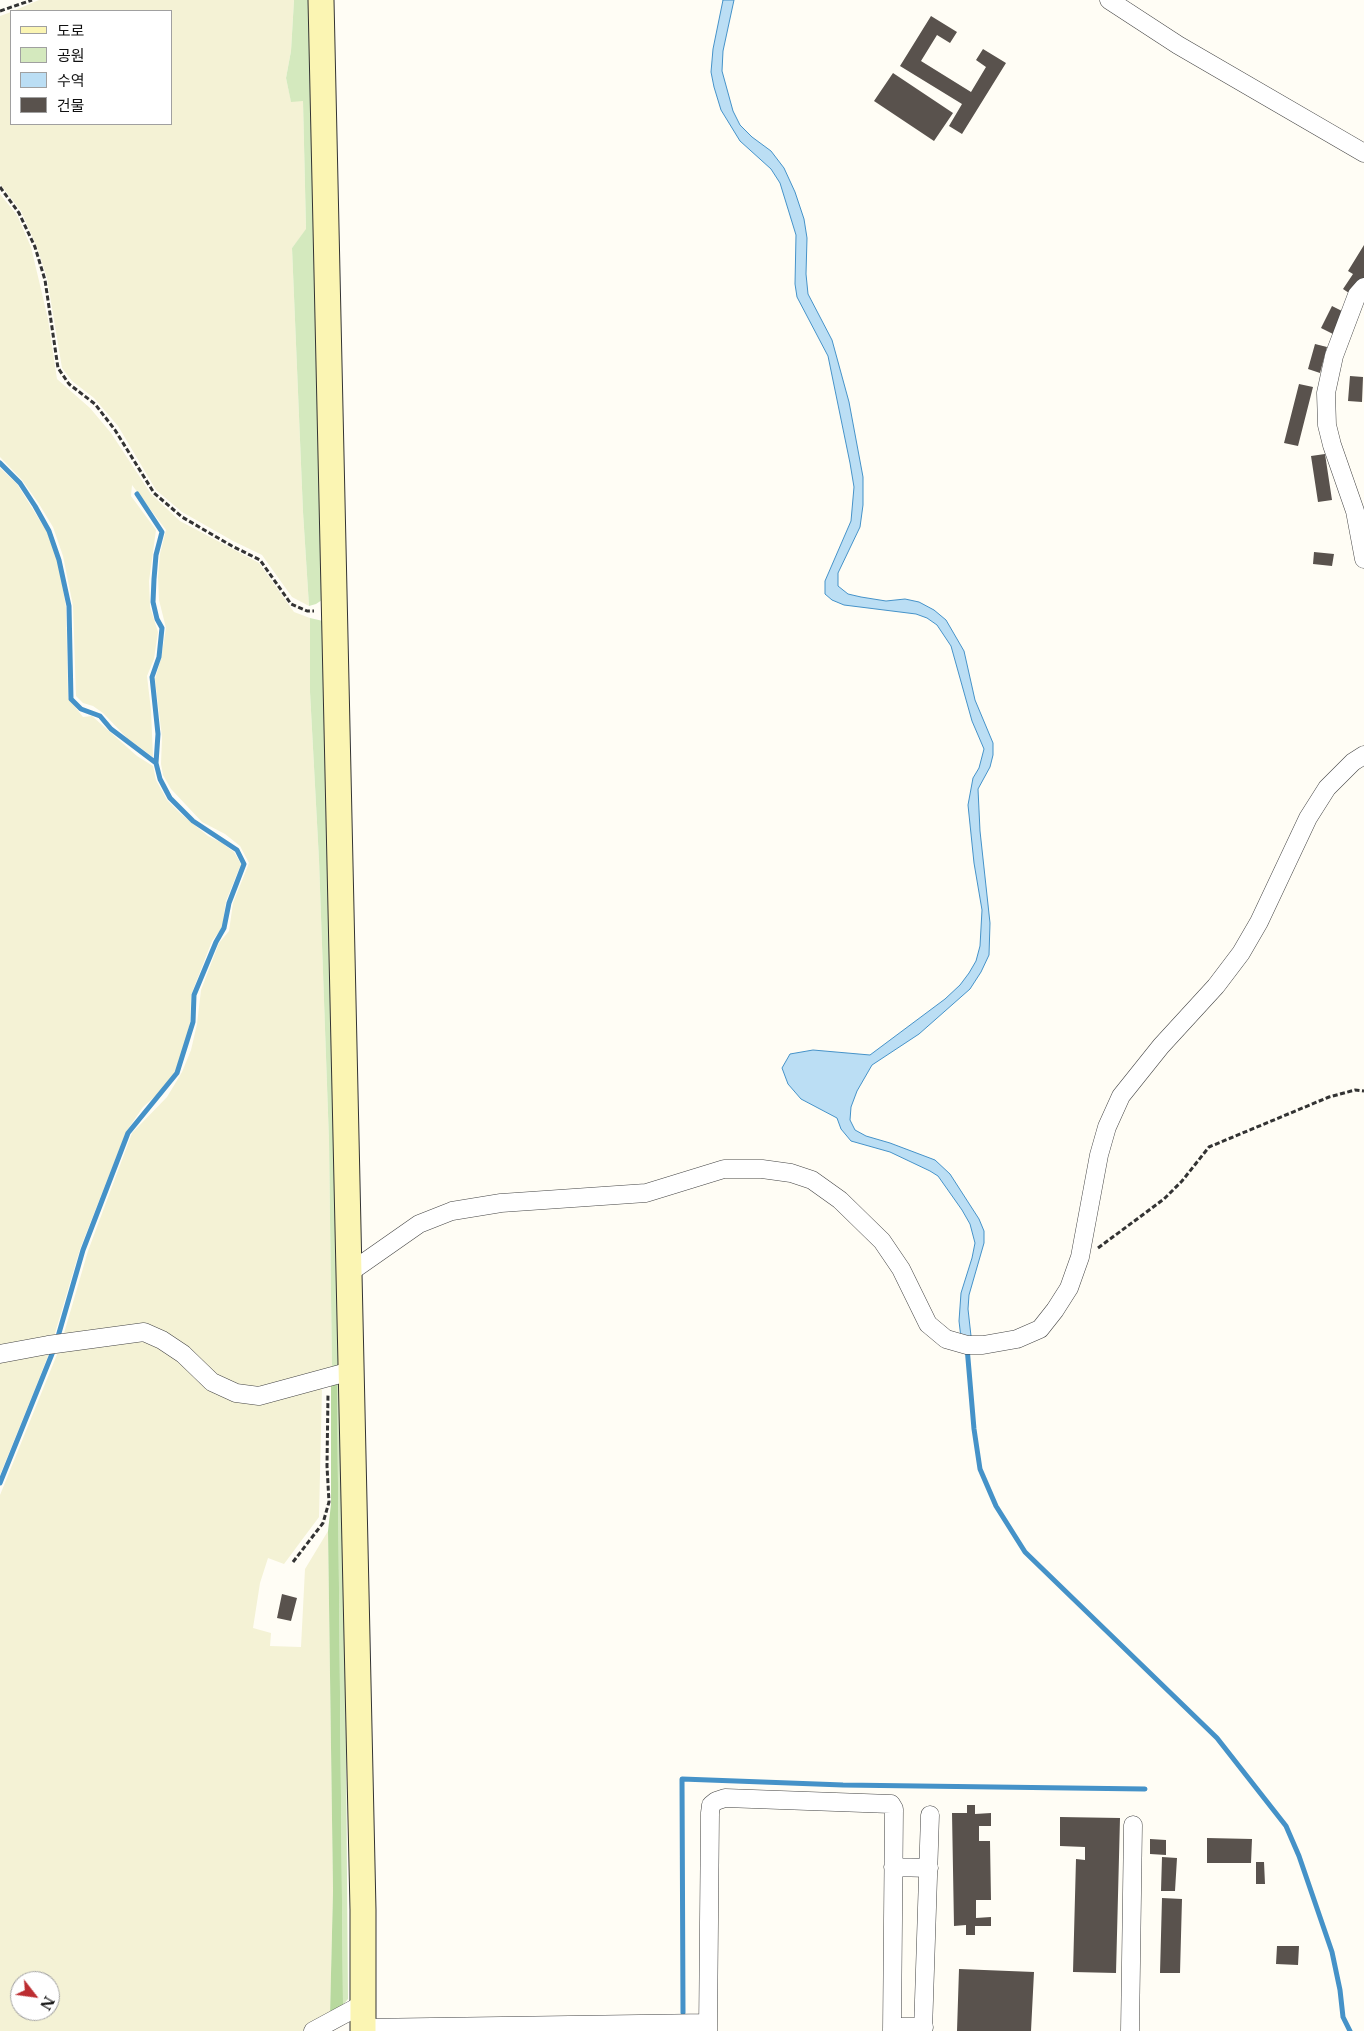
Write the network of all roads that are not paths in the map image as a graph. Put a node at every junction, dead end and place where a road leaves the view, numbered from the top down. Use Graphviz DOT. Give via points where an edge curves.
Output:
graph roads {
  1 [pos="321,0"];
  2 [pos="1109,0"];
  3 [pos="1364,153"];
  4 [pos="1364,287"];
  5 [pos="1364,559"];
  6 [pos="1364,755"];
  7 [pos="349,1273"];
  8 [pos="0,1354"];
  9 [pos="340,1375"];
  10 [pos="930,1815"];
  11 [pos="1133,1825"];
  12 [pos="893,1867"];
  13 [pos="929,1868"];
  14 [pos="363,2021"];
  15 [pos="708,2027"];
  16 [pos="893,2029"];
  17 [pos="924,2029"];
  18 [pos="314,2031"];
  19 [pos="1130,2031"];
  1 -- 7 [label="main road"];
  2 -- 3 [label="street" via="1178,45"];
  4 -- 5 [label="street" via="1357,295 1334,356 1326,393 1327,425 1355,511"];
  6 -- 7 [label="street" via="1326,788 1241,953 1121,1096 1099,1155 1080,1257 1068,1288 1040,1329 1017,1339 983,1345 967,1345 946,1339 928,1324 901,1269 882,1241 840,1200 812,1180 762,1169 724,1170 646,1193 501,1203 452,1211 418,1224"];
  7 -- 9 [label="main road"];
  8 -- 9 [label="street" via="75,1340 144,1332 183,1354 212,1382 236,1393 259,1396"];
  9 -- 14 [label="main road" via="363,1909"];
  10 -- 13 [label="street"];
  11 -- 19 [label="street"];
  12 -- 13 [label="street"];
  12 -- 15 [label="street" via="894,1809 891,1804 725,1798 711,1805"];
  12 -- 16 [label="street"];
  13 -- 17 [label="street"];
  14 -- 15 [label="street"];
  14 -- 18 [label="street"];
  16 -- 17 [label="street"];
}
